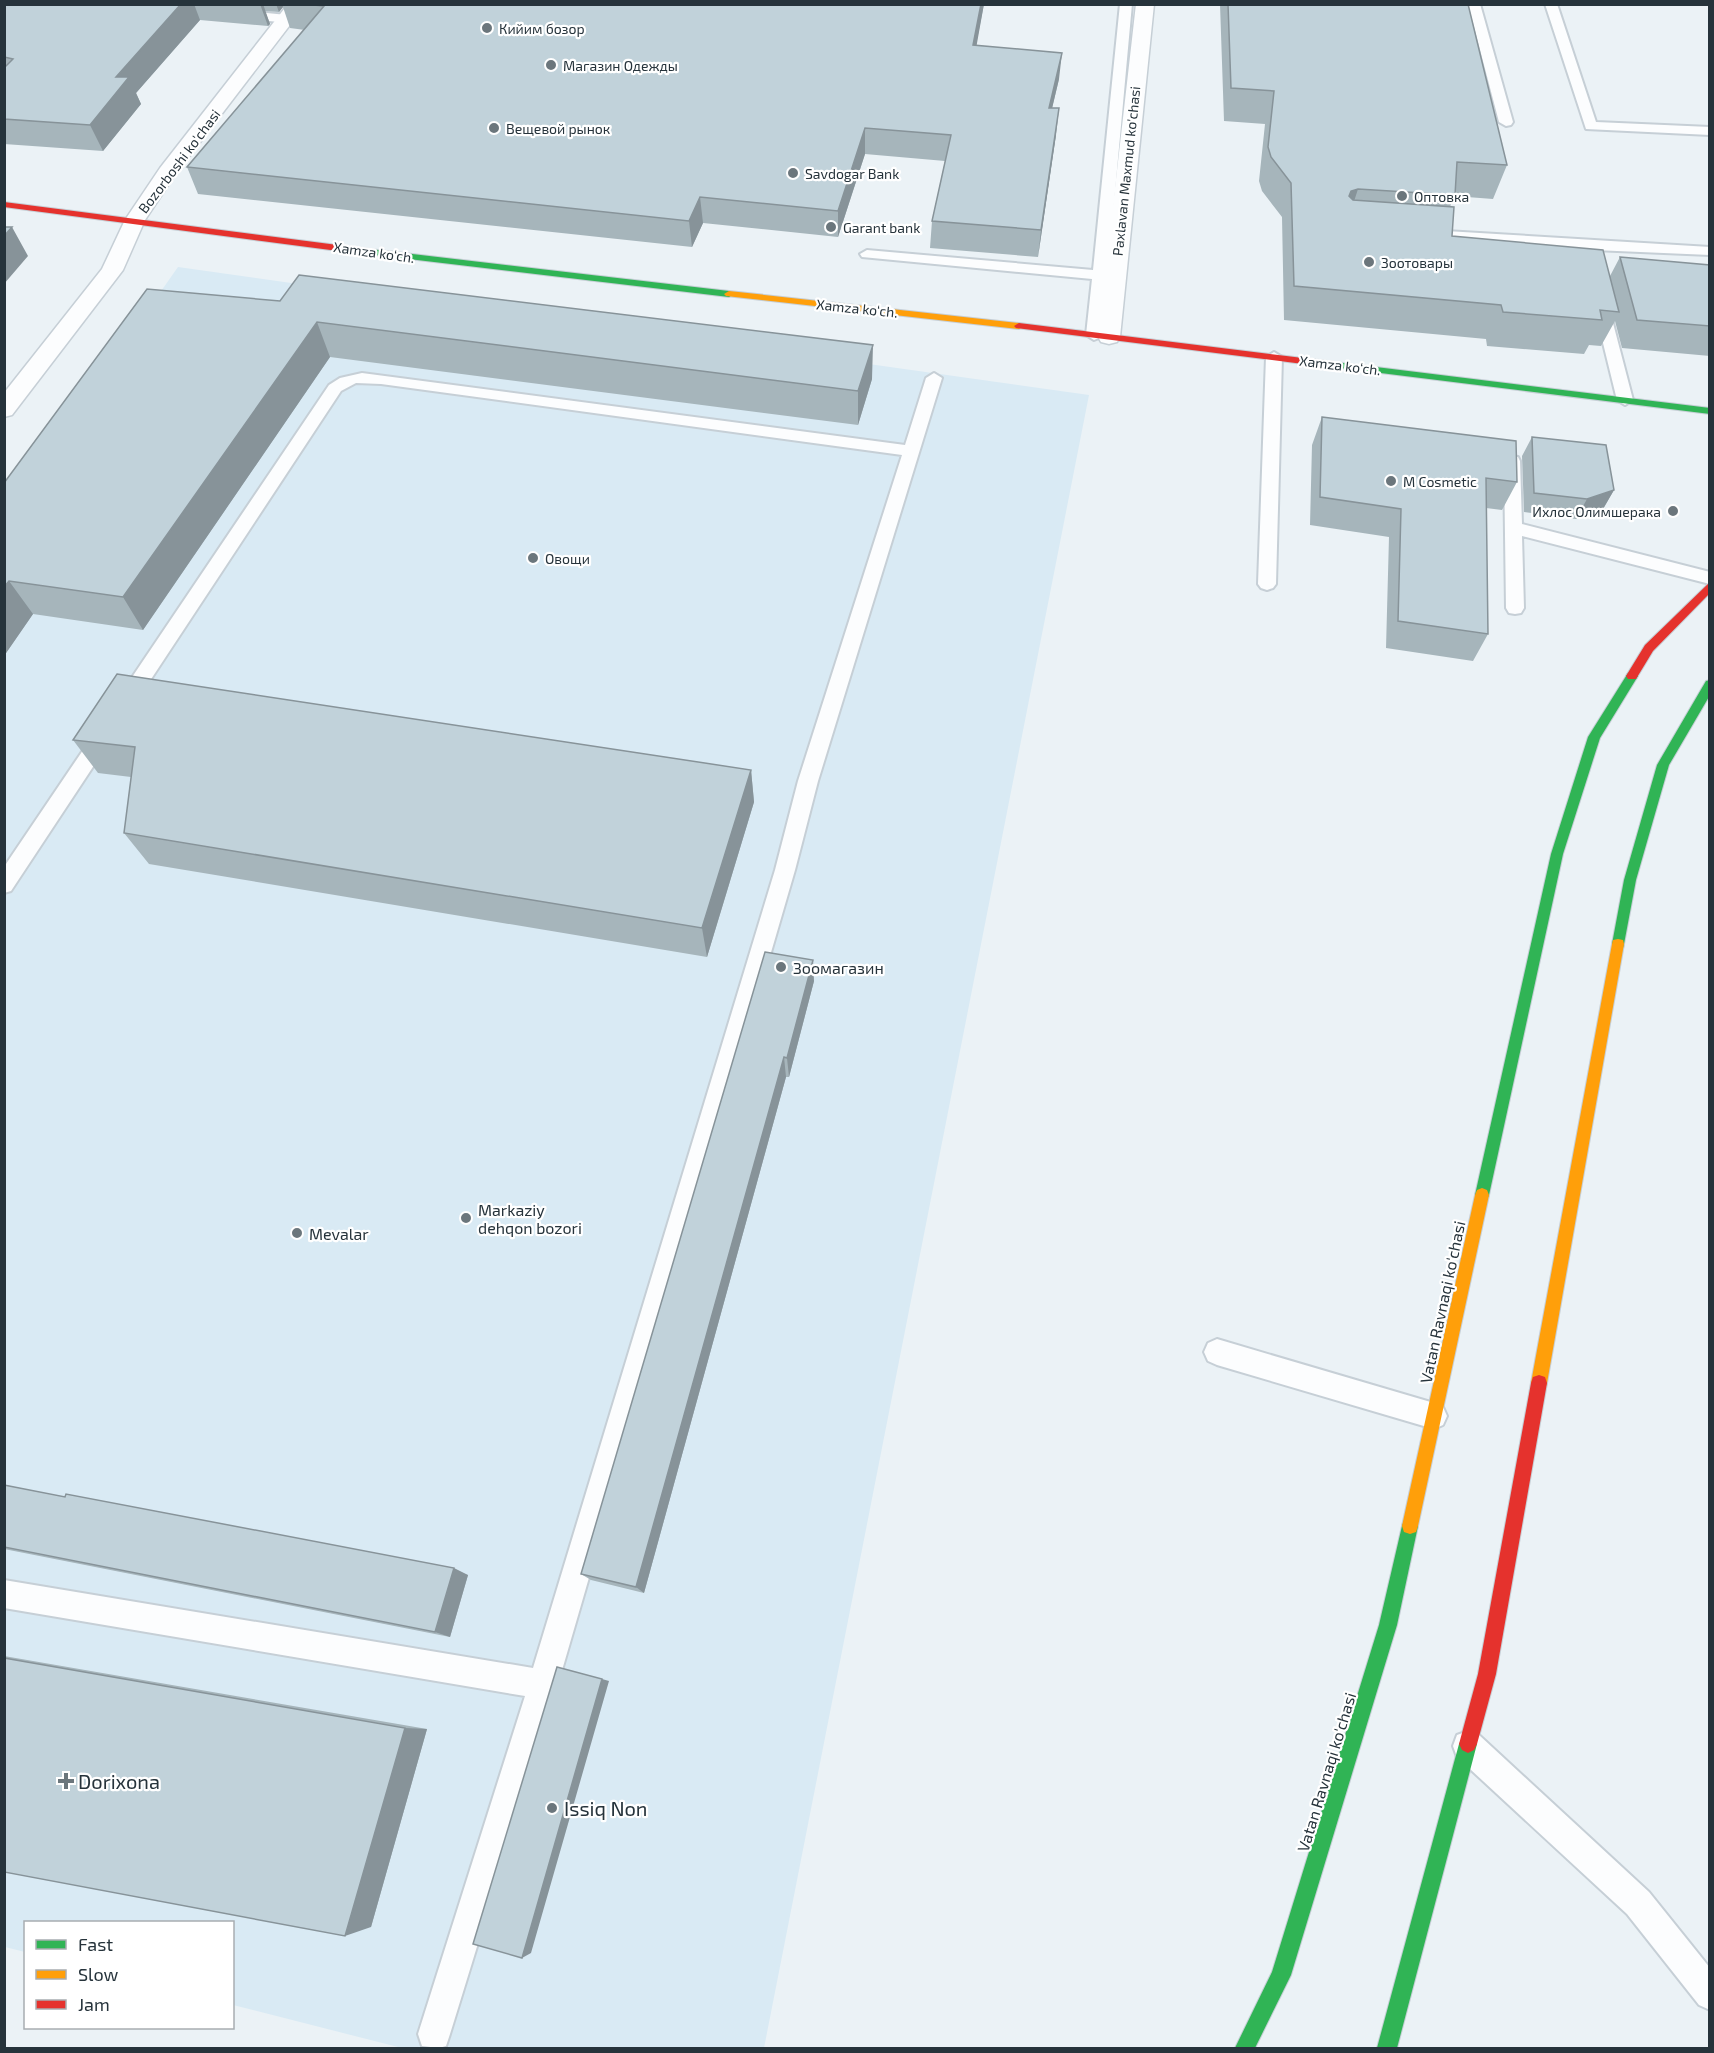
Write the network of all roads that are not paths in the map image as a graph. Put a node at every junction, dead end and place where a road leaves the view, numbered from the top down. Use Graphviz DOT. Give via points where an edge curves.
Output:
graph roads {
  1 [pos="1126,4"];
  2 [pos="1145,4"];
  3 [pos="1474,4"];
  4 [pos="1551,4"];
  5 [pos="293,12"];
  6 [pos="228,13"];
  7 [pos="1506,122"];
  8 [pos="1710,131"];
  9 [pos="4,204"];
  10 [pos="135,220"];
  11 [pos="1419,234"];
  12 [pos="1586,245"];
  13 [pos="1710,251"];
  14 [pos="867,254"];
  15 [pos="1099,275"];
  16 [pos="1101,336"];
  17 [pos="1274,357"];
  18 [pos="934,378"];
  19 [pos="1625,400"];
  20 [pos="4,410"];
  21 [pos="1710,411"];
  22 [pos="911,451"];
  23 [pos="1512,453"];
  24 [pos="1513,528"];
  25 [pos="1710,578"];
  26 [pos="1267,584"];
  27 [pos="1710,586"];
  28 [pos="1515,608"];
  29 [pos="1710,684"];
  30 [pos="1704,705"];
  31 [pos="4,885"];
  32 [pos="1216,1352"];
  33 [pos="1434,1416"];
  34 [pos="4,1593"];
  35 [pos="543,1684"];
  36 [pos="1468,1746"];
  37 [pos="1710,1994"];
  38 [pos="435,2034"];
  39 [pos="1245,2049"];
  40 [pos="1387,2049"];
  1 -- 15 [label="lane"];
  2 -- 16 [label="street, Paxlavan Maxmud ko'chasi"];
  3 -- 7 [label="lane"];
  4 -- 8 [label="lane" via="1591,126"];
  5 -- 6 [label="lane"];
  5 -- 10 [label="street, Bozorboshi ko'chasi" via="167,172"];
  9 -- 10 [label="main road, Xamza ko‘ch."];
  10 -- 16 [label="main road, Xamza ko‘ch." via="425,259"];
  10 -- 20 [label="street, Bozorboshi ko'chasi" via="112,270"];
  11 -- 12 [label="lane"];
  12 -- 13 [label="lane"];
  12 -- 19 [label="lane"];
  14 -- 15 [label="lane"];
  15 -- 16 [label="lane"];
  16 -- 17 [label="main road, Xamza ko‘ch."];
  17 -- 19 [label="main road, Xamza ko‘ch."];
  17 -- 26 [label="lane"];
  18 -- 22 [label="lane"];
  19 -- 21 [label="main road, Xamza ko‘ch."];
  22 -- 31 [label="lane" via="381,379 344,380"];
  22 -- 35 [label="lane" via="808,781"];
  23 -- 24 [label="lane"];
  24 -- 25 [label="lane"];
  24 -- 28 [label="lane"];
  27 -- 33 [label="main road, Vatan Ravnaqi ko'chasi" via="1649,648 1594,737 1557,854"];
  29 -- 30 [label="main road"];
  30 -- 36 [label="main road" via="1663,765 1630,880 1487,1674"];
  32 -- 33 [label="lane"];
  33 -- 39 [label="main road, Vatan Ravnaqi ko'chasi" via="1388,1625 1281,1975"];
  34 -- 35 [label="lane"];
  35 -- 38 [label="lane"];
  36 -- 37 [label="lane" via="1638,1903"];
  36 -- 40 [label="main road"];
}
